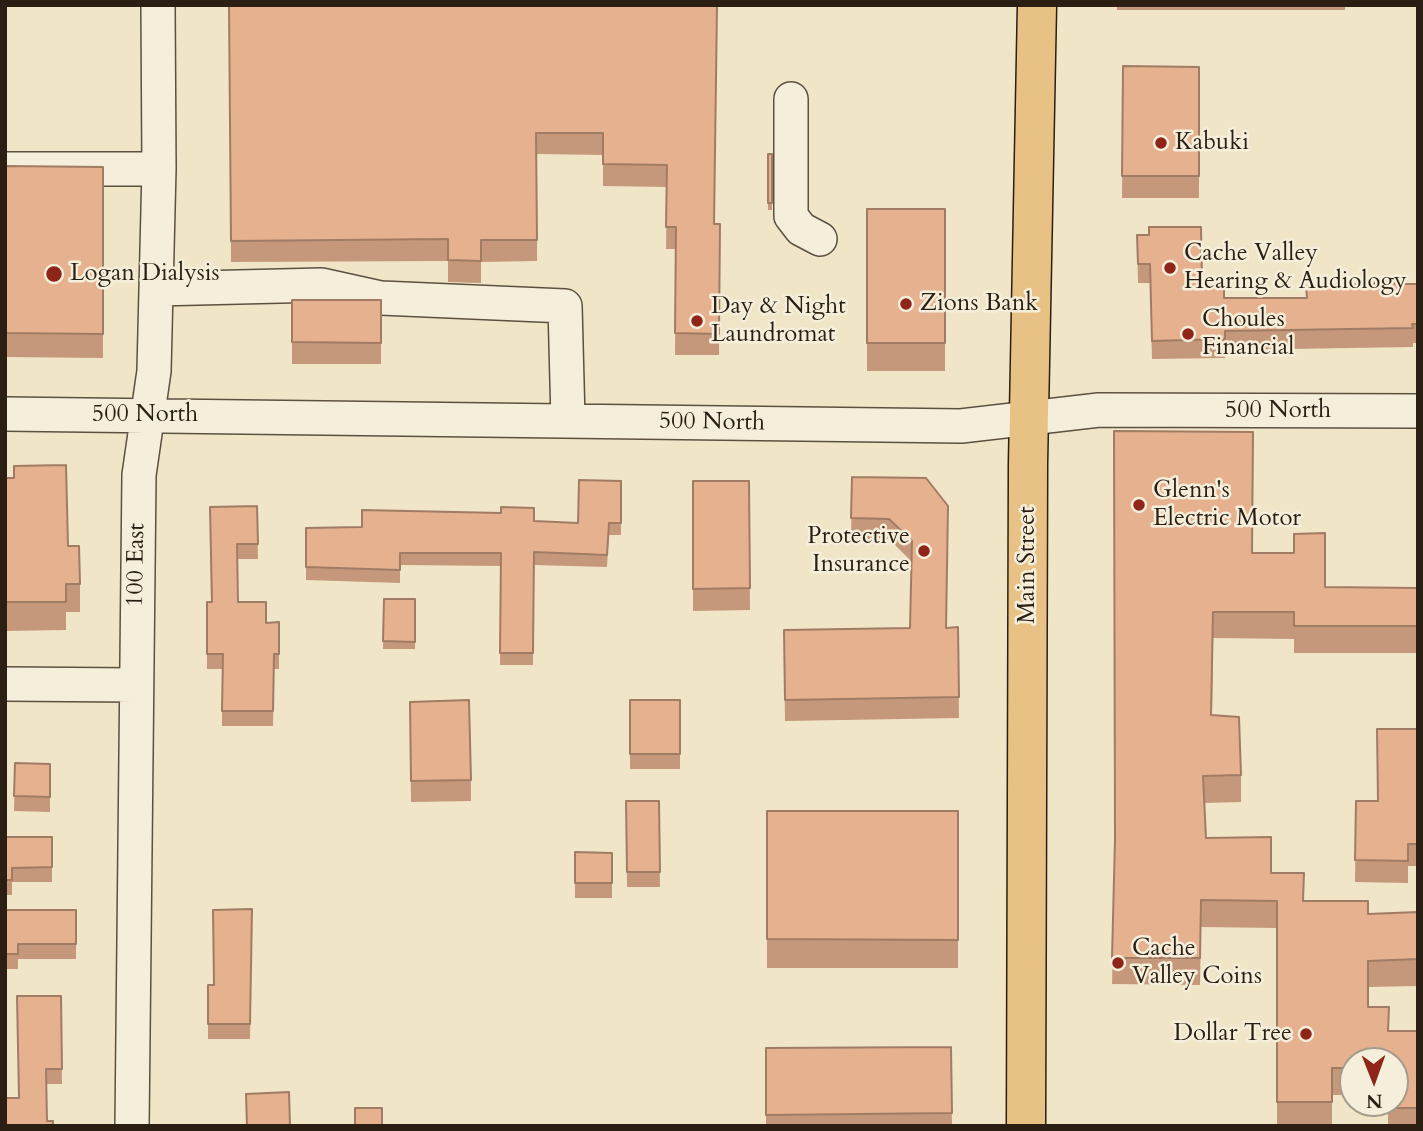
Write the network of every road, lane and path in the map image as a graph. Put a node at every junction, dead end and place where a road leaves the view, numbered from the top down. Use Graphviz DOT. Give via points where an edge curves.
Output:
graph roads {
  1 [pos="158,5"];
  2 [pos="1037,5"];
  3 [pos="791,99"];
  4 [pos="5,169"];
  5 [pos="159,169"];
  6 [pos="820,239"];
  7 [pos="156,289"];
  8 [pos="1418,411"];
  9 [pos="5,414"];
  10 [pos="148,414"];
  11 [pos="1029,419"];
  12 [pos="568,420"];
  13 [pos="5,684"];
  14 [pos="135,685"];
  15 [pos="132,1126"];
  16 [pos="1026,1126"];
  1 -- 5 [label="street, 100 East"];
  2 -- 11 [label="main road, Main Street"];
  3 -- 6 [label="street" via="791,216 801,229"];
  4 -- 5 [label="street"];
  5 -- 7 [label="street, 100 East"];
  7 -- 10 [label="street, 100 East"];
  7 -- 12 [label="street" via="322,285 381,298 565,306"];
  8 -- 11 [label="street, 500 North" via="1099,410"];
  9 -- 10 [label="street, 500 North"];
  10 -- 12 [label="street, 500 North"];
  10 -- 14 [label="street, 100 East" via="139,475"];
  11 -- 12 [label="street, 500 North" via="961,426"];
  11 -- 16 [label="main road, Main Street"];
  13 -- 14 [label="street"];
  14 -- 15 [label="street, 100 East"];
}
